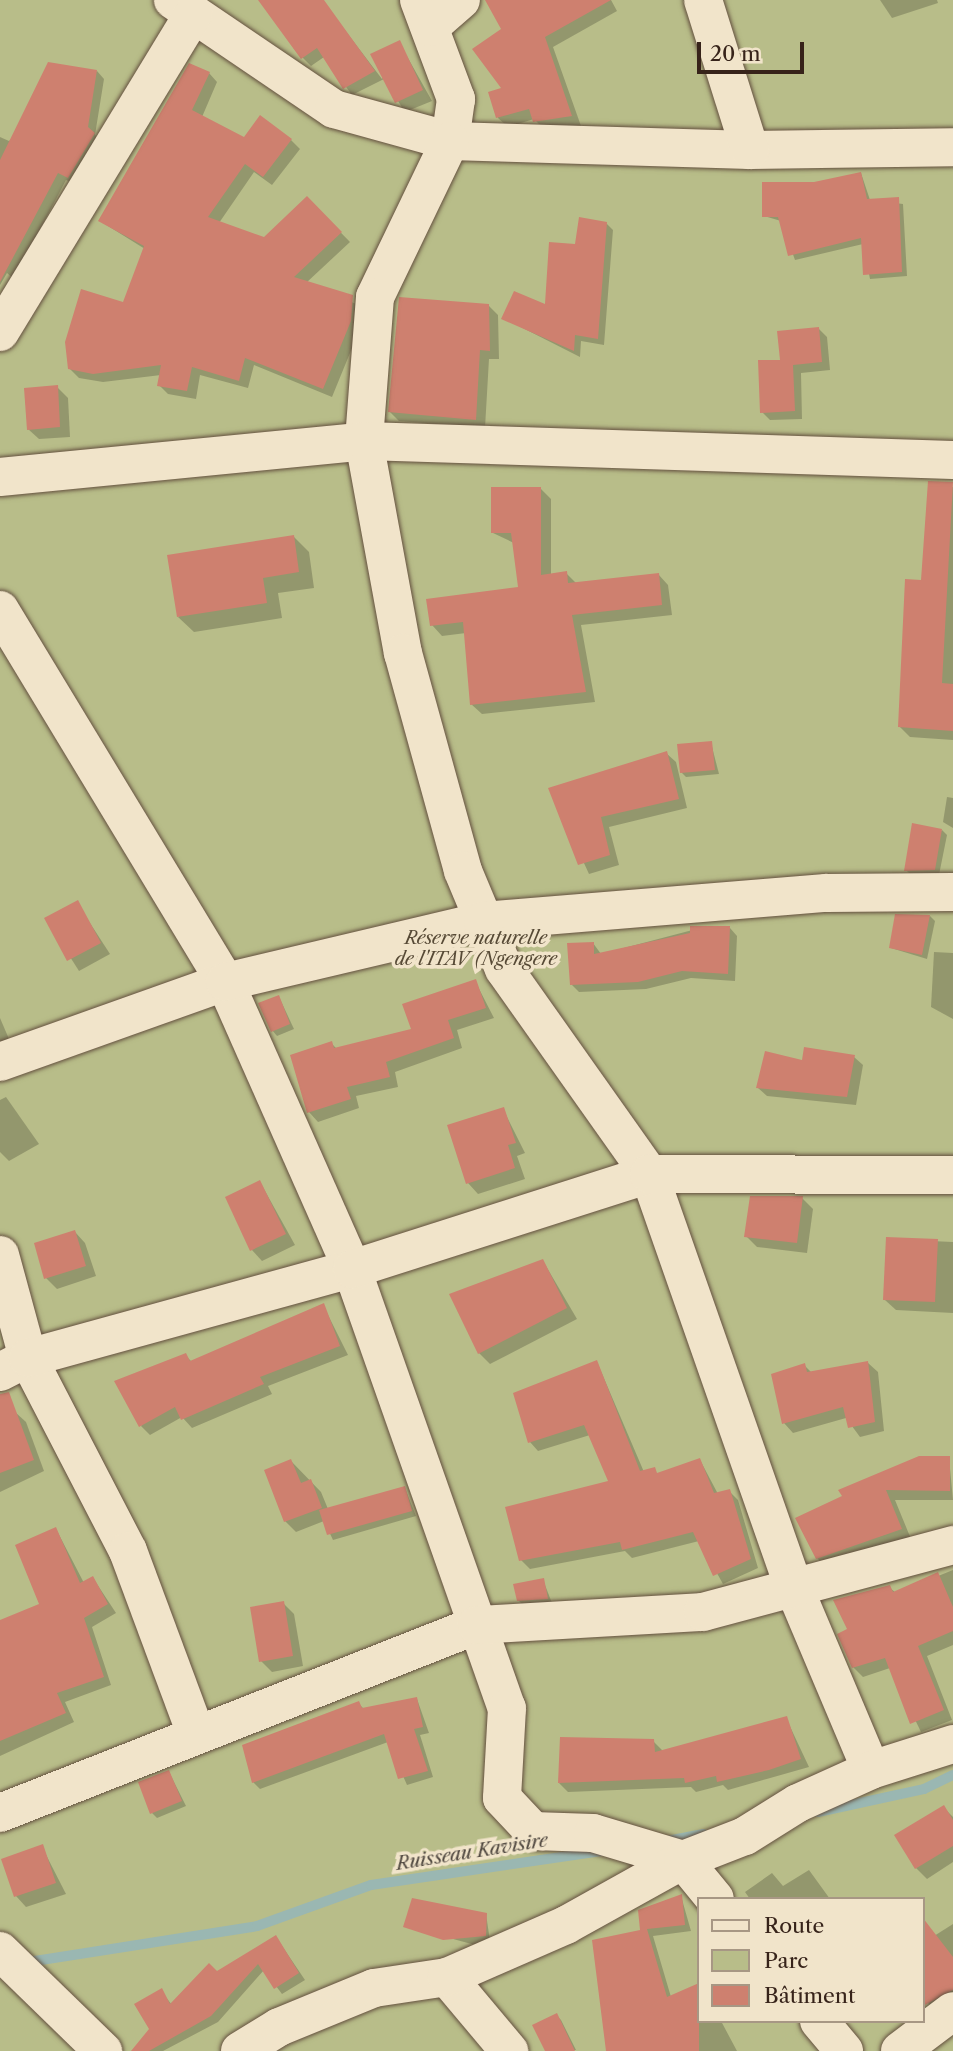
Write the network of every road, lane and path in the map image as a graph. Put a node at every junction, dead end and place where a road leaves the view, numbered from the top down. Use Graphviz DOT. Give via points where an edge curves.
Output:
graph roads {
  1 [pos="461,0"];
  2 [pos="703,0"];
  3 [pos="183,7"];
  4 [pos="424,14"];
  5 [pos="450,141"];
  6 [pos="953,147"];
  7 [pos="750,150"];
  8 [pos="0,332"];
  9 [pos="365,441"];
  10 [pos="953,460"];
  11 [pos="0,477"];
  12 [pos="0,610"];
  13 [pos="953,892"];
  14 [pos="483,921"];
  15 [pos="225,982"];
  16 [pos="0,1062"];
  17 [pos="649,1174"];
  18 [pos="953,1175"];
  19 [pos="0,1255"];
  20 [pos="352,1269"];
  21 [pos="14,1365"];
  22 [pos="953,1545"];
  23 [pos="795,1590"];
  24 [pos="477,1625"];
  25 [pos="195,1731"];
  26 [pos="953,1744"];
  27 [pos="871,1770"];
  28 [pos="0,1814"];
  29 [pos="682,1860"];
  30 [pos="713,1897"];
  31 [pos="0,1951"];
  32 [pos="447,1977"];
  33 [pos="953,2011"];
  34 [pos="821,2023"];
  35 [pos="103,2051"];
  36 [pos="240,2051"];
  37 [pos="509,2051"];
  38 [pos="844,2051"];
  39 [pos="900,2051"];
  1 -- 4 [label="street"];
  2 -- 7 [label="street"];
  3 -- 5 [label="street" via="334,109"];
  3 -- 8 [label="street"];
  4 -- 5 [label="street" via="456,99"];
  5 -- 7 [label="street"];
  5 -- 9 [label="street" via="375,297"];
  6 -- 7 [label="street"];
  9 -- 10 [label="street"];
  9 -- 11 [label="street"];
  9 -- 14 [label="street" via="403,653 463,872"];
  12 -- 15 [label="street"];
  13 -- 14 [label="street" via="825,893"];
  14 -- 15 [label="street"];
  14 -- 17 [label="street" via="504,969"];
  15 -- 16 [label="street"];
  15 -- 20 [label="street"];
  17 -- 18 [label="street"];
  17 -- 20 [label="street"];
  17 -- 23 [label="street"];
  19 -- 21 [label="street"];
  20 -- 21 [label="street"];
  20 -- 24 [label="street"];
  21 -- 25 [label="street" via="128,1551"];
  22 -- 23 [label="street"];
  23 -- 24 [label="street" via="703,1612"];
  23 -- 27 [label="street"];
  24 -- 25 [label="street"];
  24 -- 29 [label="street" via="507,1708 502,1798 533,1831 593,1833"];
  25 -- 28 [label="street"];
  26 -- 27 [label="street"];
  27 -- 29 [label="street" via="798,1803 745,1836"];
  29 -- 30 [label="street"];
  29 -- 32 [label="street" via="566,1925"];
  31 -- 35 [label="street"];
  32 -- 36 [label="street" via="374,1988 279,2027"];
  32 -- 37 [label="street"];
  33 -- 39 [label="street"];
  34 -- 38 [label="street"];
}
